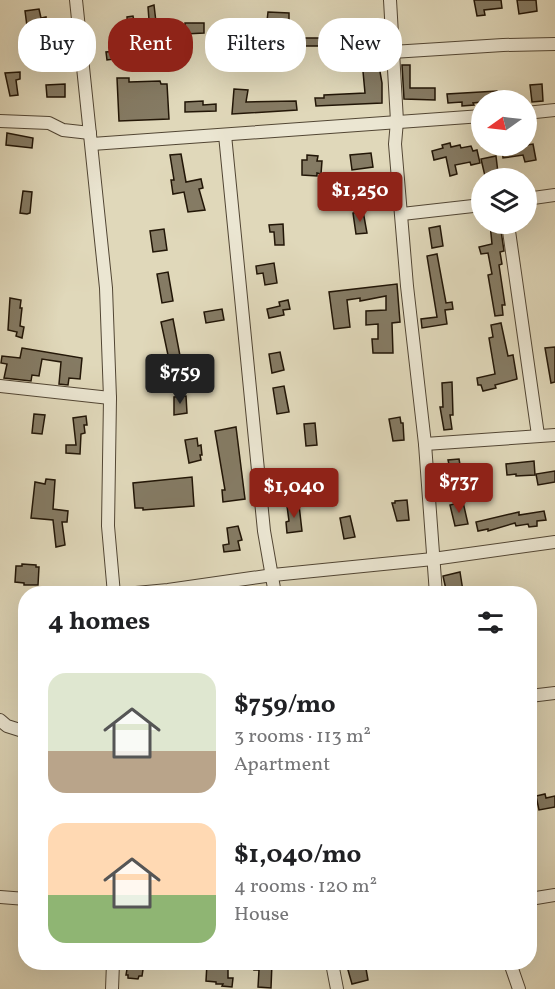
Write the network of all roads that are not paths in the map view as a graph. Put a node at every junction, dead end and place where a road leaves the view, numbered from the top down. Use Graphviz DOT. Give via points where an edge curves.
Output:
graph roads {
  1 [pos="76,0"];
  2 [pos="390,0"];
  3 [pos="391,18"];
  4 [pos="555,44"];
  5 [pos="402,51"];
  6 [pos="393,72"];
  7 [pos="555,110"];
  8 [pos="537,112"];
  9 [pos="471,117"];
  10 [pos="0,120"];
  11 [pos="397,121"];
  12 [pos="225,135"];
  13 [pos="91,138"];
  14 [pos="555,195"];
  15 [pos="537,197"];
  16 [pos="471,206"];
  17 [pos="402,214"];
  18 [pos="509,234"];
  19 [pos="0,386"];
  20 [pos="111,398"];
  21 [pos="537,435"];
  22 [pos="555,435"];
  23 [pos="424,444"];
  24 [pos="555,542"];
  25 [pos="433,559"];
  26 [pos="273,575"];
  27 [pos="113,586"];
  28 [pos="196,586"];
  29 [pos="274,586"];
  30 [pos="435,586"];
  31 [pos="555,693"];
  32 [pos="537,695"];
  33 [pos="0,720"];
  34 [pos="18,729"];
  35 [pos="555,895"];
  36 [pos="0,897"];
  37 [pos="18,898"];
  38 [pos="537,898"];
  39 [pos="113,970"];
  40 [pos="333,970"];
  41 [pos="512,970"];
  42 [pos="112,989"];
  43 [pos="337,989"];
  44 [pos="519,989"];
  1 -- 13 [label="street"];
  2 -- 3 [label="street"];
  4 -- 5 [label="street"];
  6 -- 11 [label="street"];
  7 -- 8 [label="street"];
  9 -- 11 [label="street"];
  10 -- 13 [label="street" via="49,123"];
  11 -- 12 [label="street"];
  11 -- 17 [label="street" via="395,144"];
  12 -- 13 [label="street"];
  12 -- 26 [label="street" via="264,531"];
  13 -- 20 [label="street" via="106,288"];
  14 -- 15 [label="street"];
  16 -- 17 [label="street"];
  17 -- 23 [label="street"];
  18 -- 21 [label="street"];
  19 -- 20 [label="street"];
  20 -- 27 [label="street" via="108,526"];
  21 -- 22 [label="street"];
  21 -- 23 [label="street"];
  23 -- 25 [label="street"];
  24 -- 25 [label="street"];
  25 -- 26 [label="street"];
  25 -- 30 [label="street"];
  26 -- 28 [label="street"];
  26 -- 29 [label="street"];
  31 -- 32 [label="street"];
  33 -- 34 [label="street"];
  35 -- 38 [label="street"];
  36 -- 37 [label="street"];
  39 -- 42 [label="street"];
  40 -- 43 [label="street"];
  41 -- 44 [label="street"];
}
